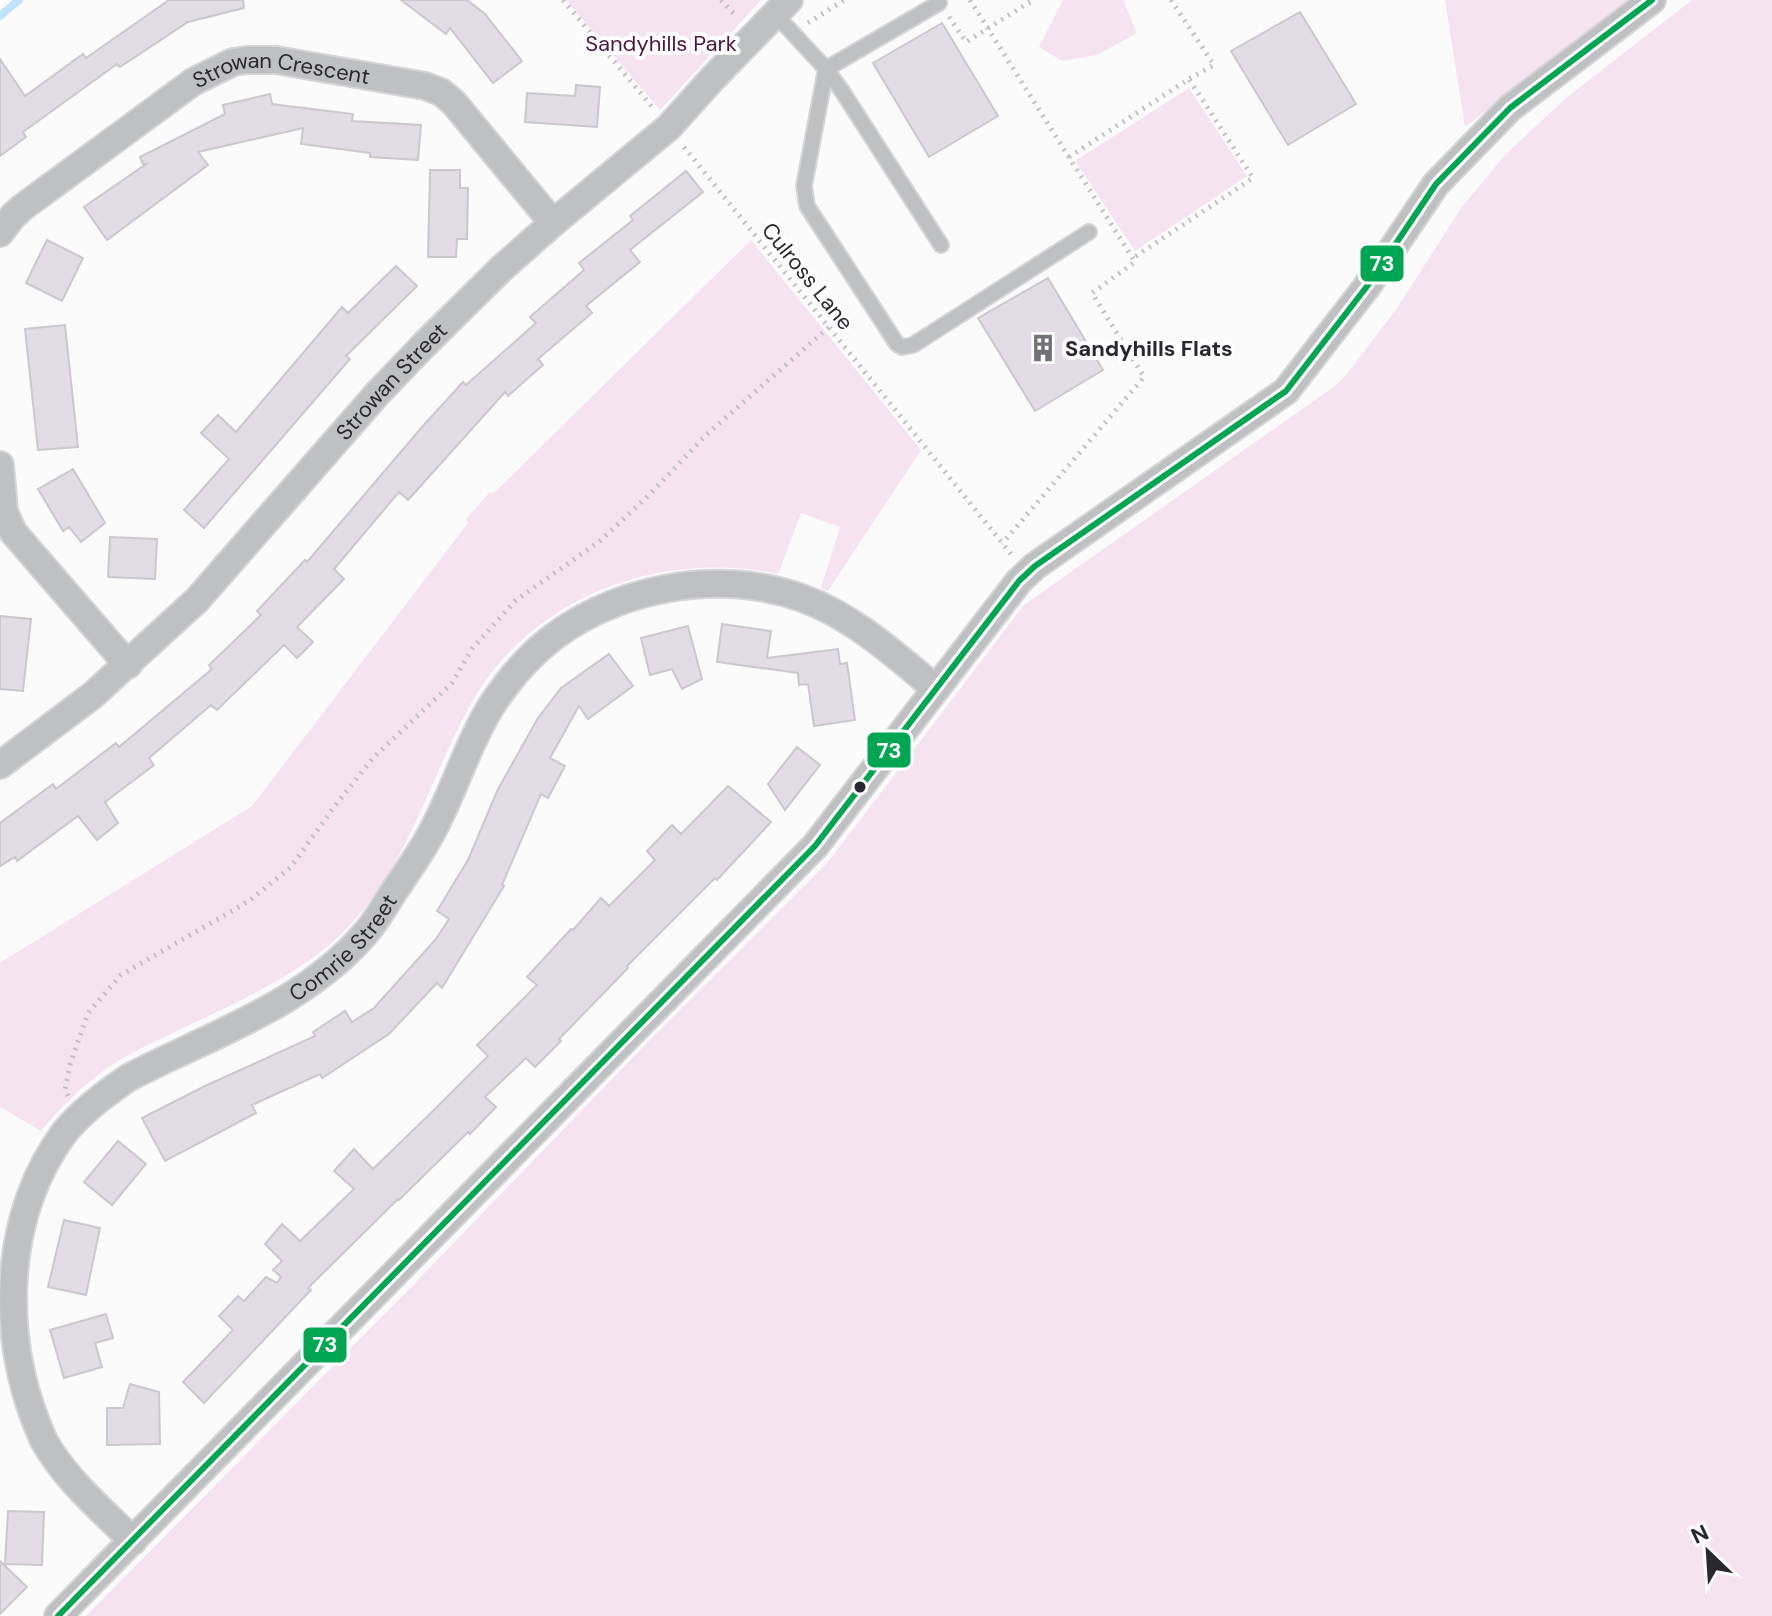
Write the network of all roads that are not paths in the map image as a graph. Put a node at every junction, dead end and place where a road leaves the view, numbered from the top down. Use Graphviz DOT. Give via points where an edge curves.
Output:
graph roads {
  1 [pos="1652,0"];
  2 [pos="939,3"];
  3 [pos="785,15"];
  4 [pos="826,69"];
  5 [pos="553,223"];
  6 [pos="1089,232"];
  7 [pos="0,233"];
  8 [pos="941,245"];
  9 [pos="0,465"];
  10 [pos="128,665"];
  11 [pos="936,689"];
  12 [pos="0,765"];
  13 [pos="133,1541"];
  14 [pos="58,1616"];
  1 -- 11 [label="street" via="1510,108 1436,184 1368,285 1286,391 1026,574"];
  2 -- 4 [label="lane"];
  3 -- 4 [label="lane"];
  3 -- 5 [label="street, Strowan Street" via="669,127"];
  4 -- 6 [label="lane" via="805,200 897,344 913,345"];
  4 -- 8 [label="lane"];
  5 -- 7 [label="street, Strowan Crescent" via="441,92 262,59 233,62 193,82 23,207"];
  5 -- 10 [label="street, Strowan Street" via="423,346 197,600"];
  9 -- 10 [label="street" via="6,518 13,532"];
  10 -- 12 [label="street, Strowan Street"];
  11 -- 13 [label="street" via="800,862"];
  11 -- 13 [label="street, Comrie Street" via="854,623 785,592 737,584 694,585 651,592 592,613 541,647 501,692 429,839 351,949 297,993 128,1078 77,1119 46,1158 20,1209 4,1278 6,1332 18,1389 45,1444"];
  13 -- 14 [label="street"];
}
